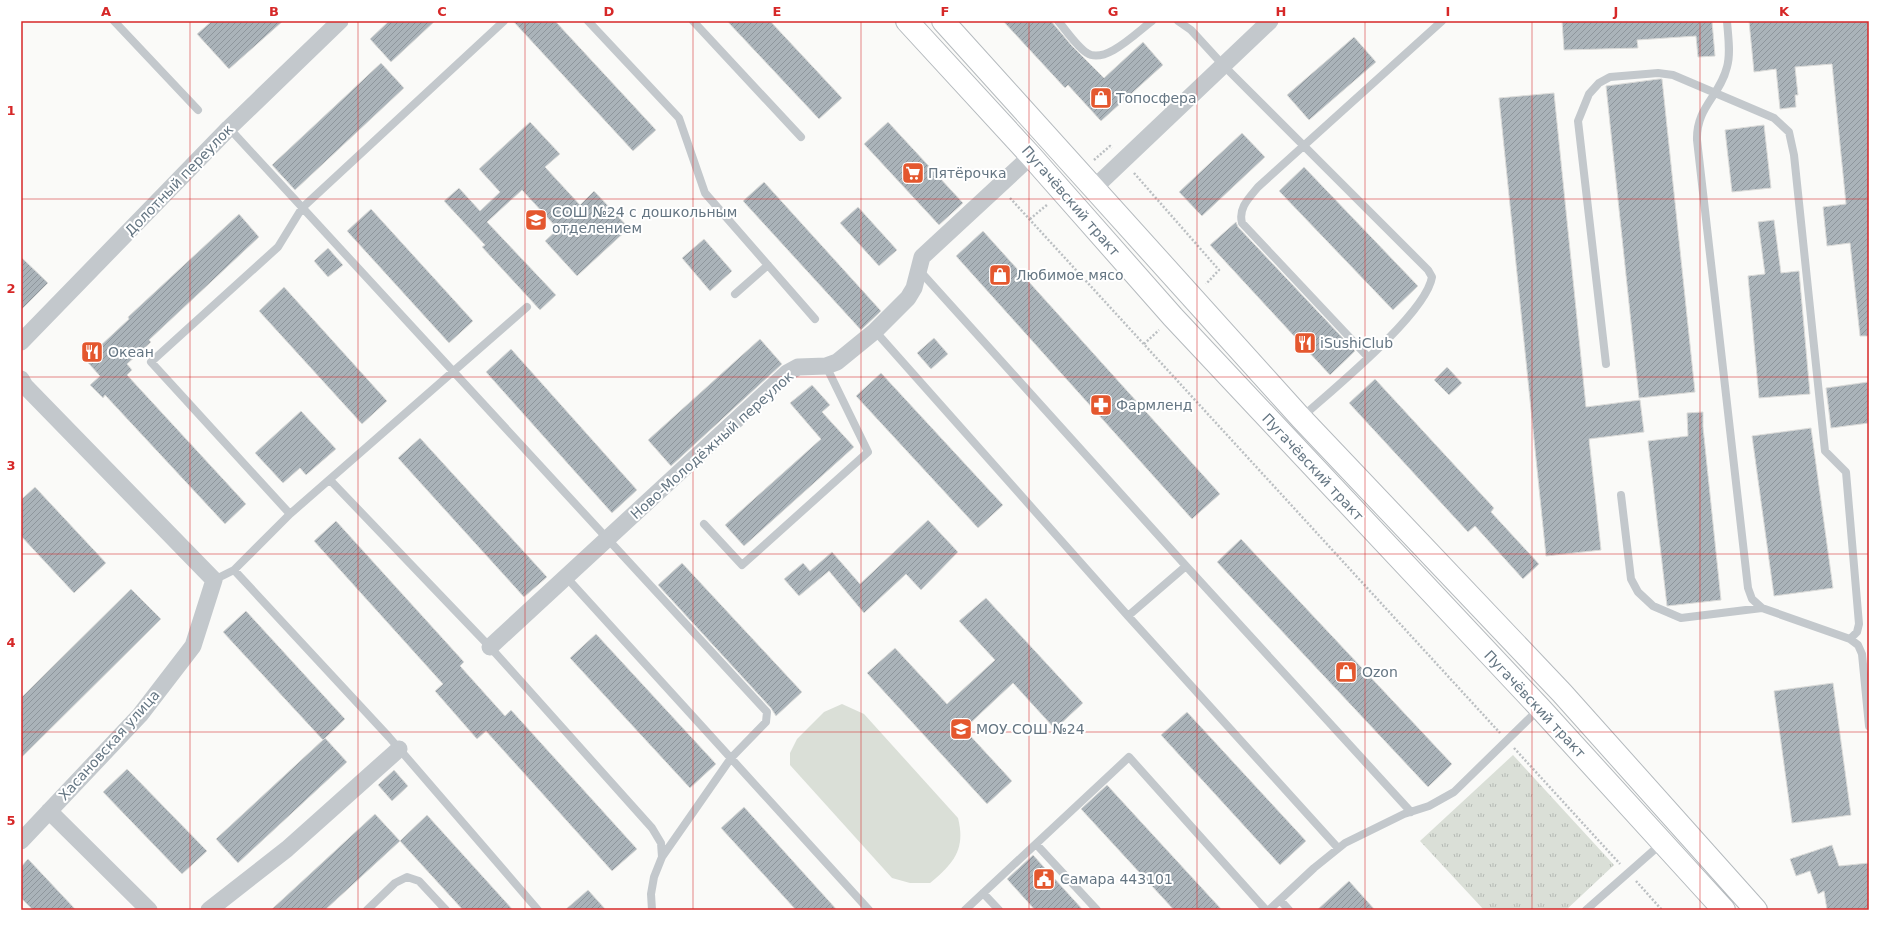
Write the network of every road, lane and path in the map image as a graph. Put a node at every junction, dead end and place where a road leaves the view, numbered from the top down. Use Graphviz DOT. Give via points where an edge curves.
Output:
graph roads {
  1 [pos="114,21"];
  2 [pos="340,21"];
  3 [pos="504,21"];
  4 [pos="588,21"];
  5 [pos="693,21"];
  6 [pos="907,21"];
  7 [pos="943,21"];
  8 [pos="1058,21"];
  9 [pos="1152,21"];
  10 [pos="1178,21"];
  11 [pos="1270,21"];
  12 [pos="1442,21"];
  13 [pos="1727,21"];
  14 [pos="1223,65"];
  15 [pos="1714,93"];
  16 [pos="198,110"];
  17 [pos="229,128"];
  18 [pos="801,137"];
  19 [pos="1110,146"];
  20 [pos="1305,146"];
  21 [pos="1031,156"];
  22 [pos="1090,163"];
  23 [pos="999,185"];
  24 [pos="1093,189"];
  25 [pos="1048,204"];
  26 [pos="302,208"];
  27 [pos="1030,219"];
  28 [pos="768,265"];
  29 [pos="918,270"];
  30 [pos="735,294"];
  31 [pos="526,307"];
  32 [pos="815,319"];
  33 [pos="876,330"];
  34 [pos="21,342"];
  35 [pos="1368,357"];
  36 [pos="1606,364"];
  37 [pos="826,366"];
  38 [pos="454,371"];
  39 [pos="23,382"];
  40 [pos="1301,418"];
  41 [pos="330,480"];
  42 [pos="1621,495"];
  43 [pos="290,514"];
  44 [pos="704,524"];
  45 [pos="609,539"];
  46 [pos="1186,566"];
  47 [pos="234,570"];
  48 [pos="567,578"];
  49 [pos="214,580"];
  50 [pos="1762,608"];
  51 [pos="1128,616"];
  52 [pos="1850,638"];
  53 [pos="490,647"];
  54 [pos="1540,708"];
  55 [pos="1869,726"];
  56 [pos="1507,740"];
  57 [pos="400,749"];
  58 [pos="731,758"];
  59 [pos="49,811"];
  60 [pos="1411,812"];
  61 [pos="21,841"];
  62 [pos="1663,842"];
  63 [pos="1036,844"];
  64 [pos="1338,848"];
  65 [pos="662,857"];
  66 [pos="1629,872"];
  67 [pos="983,893"];
  68 [pos="1280,900"];
  69 [pos="149,910"];
  70 [pos="209,910"];
  71 [pos="367,910"];
  72 [pos="446,910"];
  73 [pos="538,910"];
  74 [pos="652,910"];
  75 [pos="869,910"];
  76 [pos="965,910"];
  77 [pos="999,910"];
  78 [pos="1097,910"];
  79 [pos="1266,910"];
  80 [pos="1269,910"];
  81 [pos="1289,910"];
  82 [pos="1586,910"];
  83 [pos="1662,910"];
  84 [pos="1724,910"];
  85 [pos="1756,910"];
  1 -- 16 [label="lane"];
  2 -- 17 [label="street, Долотный переулок"];
  3 -- 26 [label="lane"];
  4 -- 28 [label="lane" via="679,118 705,193"];
  5 -- 18 [label="lane"];
  6 -- 21 [label="main road, Пугачёвский тракт"];
  7 -- 24 [label="main road, Пугачёвский тракт"];
  8 -- 9 [label="lane" via="1086,53 1096,57 1111,52"];
  10 -- 14 [label="lane" via="1191,30"];
  11 -- 14 [label="street"];
  12 -- 20 [label="lane"];
  13 -- 15 [label="lane" via="1729,57 1727,68"];
  14 -- 20 [label="lane"];
  14 -- 24 [label="street"];
  15 -- 36 [label="lane" via="1673,75 1658,73 1610,77 1599,83 1589,94 1582,108 1578,121"];
  15 -- 50 [label="lane" via="1702,113 1697,127 1697,140 1748,588 1752,599"];
  15 -- 52 [label="lane" via="1774,118 1789,132 1794,155 1825,451 1846,472 1859,624 1857,632"];
  17 -- 26 [label="lane"];
  17 -- 34 [label="street, Долотный переулок"];
  19 -- 22 [label="path"];
  20 -- 35 [label="lane" via="1428,270 1432,277 1427,292 1411,316"];
  20 -- 35 [label="lane" via="1258,187 1244,204 1240,215 1242,223"];
  21 -- 23 [label="street, Ново-Молодёжный переулок"];
  21 -- 54 [label="main road, Пугачёвский тракт" via="1173,317"];
  23 -- 27 [label="path"];
  23 -- 29 [label="street, Ново-Молодёжный переулок" via="922,257"];
  24 -- 40 [label="main road, Пугачёвский тракт"];
  25 -- 27 [label="path"];
  26 -- 38 [label="lane"];
  26 -- 43 [label="lane" via="278,247 151,362"];
  27 -- 56 [label="path"];
  28 -- 30 [label="lane"];
  28 -- 32 [label="lane"];
  29 -- 33 [label="street, Ново-Молодёжный переулок" via="914,288 908,298"];
  29 -- 46 [label="lane"];
  31 -- 38 [label="lane"];
  33 -- 37 [label="street, Ново-Молодёжный переулок" via="838,362"];
  33 -- 51 [label="lane"];
  35 -- 40 [label="lane"];
  37 -- 44 [label="lane" via="868,452 742,565"];
  37 -- 45 [label="street, Ново-Молодёжный переулок" via="798,368 787,373"];
  38 -- 41 [label="lane"];
  38 -- 45 [label="lane"];
  39 -- 49 [label="street"];
  40 -- 85 [label="main road, Пугачёвский тракт" via="1562,693"];
  41 -- 43 [label="lane"];
  41 -- 53 [label="lane"];
  42 -- 50 [label="lane" via="1631,579 1638,592 1653,606 1681,618"];
  43 -- 47 [label="lane"];
  45 -- 48 [label="street, Ново-Молодёжный переулок"];
  45 -- 58 [label="lane" via="767,712 763,727"];
  46 -- 51 [label="lane"];
  46 -- 60 [label="lane"];
  47 -- 49 [label="lane"];
  47 -- 57 [label="lane"];
  48 -- 53 [label="street, Ново-Молодёжный переулок"];
  48 -- 58 [label="lane"];
  49 -- 59 [label="street, Хасановская улица" via="193,646 140,715"];
  50 -- 52 [label="lane"];
  51 -- 64 [label="lane"];
  52 -- 55 [label="lane" via="1858,645 1862,654"];
  53 -- 65 [label="lane" via="652,828 661,843"];
  54 -- 56 [label="lane"];
  54 -- 62 [label="main road, Пугачёвский тракт"];
  56 -- 60 [label="lane" via="1454,792 1429,806"];
  56 -- 66 [label="path"];
  57 -- 70 [label="street" via="287,850"];
  57 -- 73 [label="lane"];
  58 -- 65 [label="lane"];
  58 -- 75 [label="lane"];
  59 -- 61 [label="street"];
  59 -- 69 [label="street, Хасановская улица"];
  60 -- 64 [label="lane"];
  62 -- 66 [label="lane"];
  62 -- 84 [label="main road, Пугачёвский тракт"];
  63 -- 67 [label="lane"];
  63 -- 78 [label="lane"];
  63 -- 79 [label="lane" via="1129,757"];
  64 -- 68 [label="lane"];
  65 -- 74 [label="lane" via="654,877"];
  66 -- 82 [label="lane"];
  66 -- 83 [label="path"];
  67 -- 76 [label="lane"];
  67 -- 77 [label="lane"];
  68 -- 80 [label="lane"];
  68 -- 81 [label="lane"];
  71 -- 72 [label="lane" via="395,883 407,877 419,881"];
}
